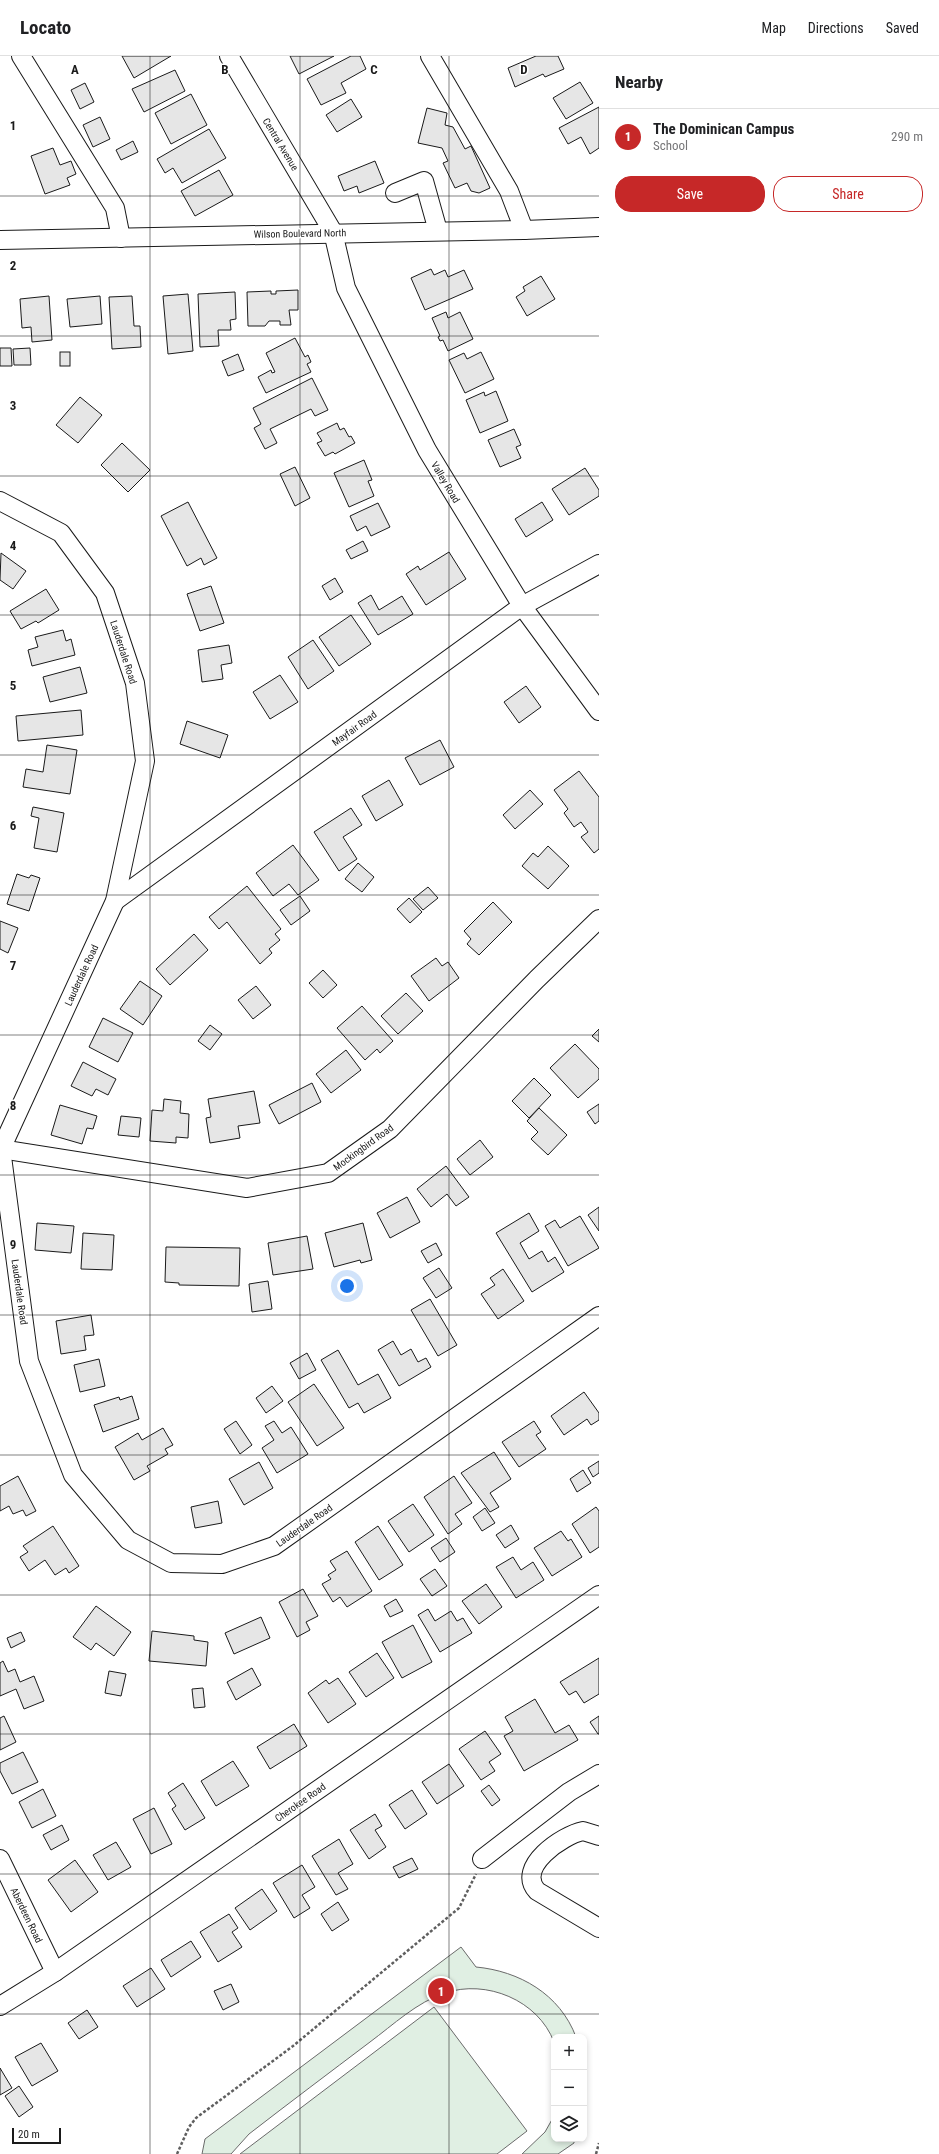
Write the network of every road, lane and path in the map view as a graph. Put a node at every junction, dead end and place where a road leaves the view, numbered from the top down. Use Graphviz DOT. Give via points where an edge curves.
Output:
graph roads {
  1 [pos="21,56"];
  2 [pos="229,56"];
  3 [pos="430,56"];
  4 [pos="395,193"];
  5 [pos="599,227"];
  6 [pos="524,230"];
  7 [pos="438,231"];
  8 [pos="332,232"];
  9 [pos="120,238"];
  10 [pos="0,240"];
  11 [pos="0,500"];
  12 [pos="599,564"];
  13 [pos="522,606"];
  14 [pos="599,711"];
  15 [pos="115,901"];
  16 [pos="599,919"];
  17 [pos="1,1149"];
  18 [pos="599,1316"];
  19 [pos="599,1596"];
  20 [pos="599,1774"];
  21 [pos="599,1836"];
  22 [pos="0,1859"];
  23 [pos="482,1859"];
  24 [pos="599,1928"];
  25 [pos="55,1972"];
  26 [pos="0,2006"];
  27 [pos="599,2143"];
  28 [pos="177,2154"];
  29 [pos="596,2154"];
  1 -- 9 [label="street" via="115,208"];
  2 -- 8 [label="street, Central Avenue"];
  3 -- 6 [label="street" via="509,191"];
  4 -- 7 [label="street" via="431,178"];
  5 -- 6 [label="street, Wilson Boulevard North"];
  6 -- 7 [label="street, Wilson Boulevard North"];
  7 -- 8 [label="street, Wilson Boulevard North"];
  8 -- 9 [label="street, Wilson Boulevard North"];
  8 -- 13 [label="street, Valley Road" via="346,288 427,450"];
  9 -- 10 [label="street, Wilson Boulevard North"];
  11 -- 15 [label="street, Lauderdale Road" via="61,533 105,593 135,683 145,761"];
  12 -- 13 [label="street, Mayfair Road"];
  13 -- 14 [label="street, Valley Road"];
  13 -- 15 [label="street, Mayfair Road"];
  15 -- 17 [label="street, Lauderdale Road"];
  16 -- 17 [label="street, Mockingbird Road" via="390,1129 328,1173 247,1188"];
  17 -- 18 [label="street, Lauderdale Road" via="29,1361 73,1475 128,1540 171,1563 222,1564 274,1546"];
  19 -- 25 [label="street, Cherokee Road"];
  20 -- 23 [label="street" via="569,1792"];
  21 -- 24 [label="street" via="583,1831 575,1833 537,1861 530,1872 530,1881 537,1891"];
  22 -- 25 [label="street, Aberdeen Road"];
  23 -- 28 [label="path" via="459,1908 293,2046 196,2118"];
  25 -- 26 [label="street, Cherokee Road"];
  27 -- 29 [label="path"];
}
